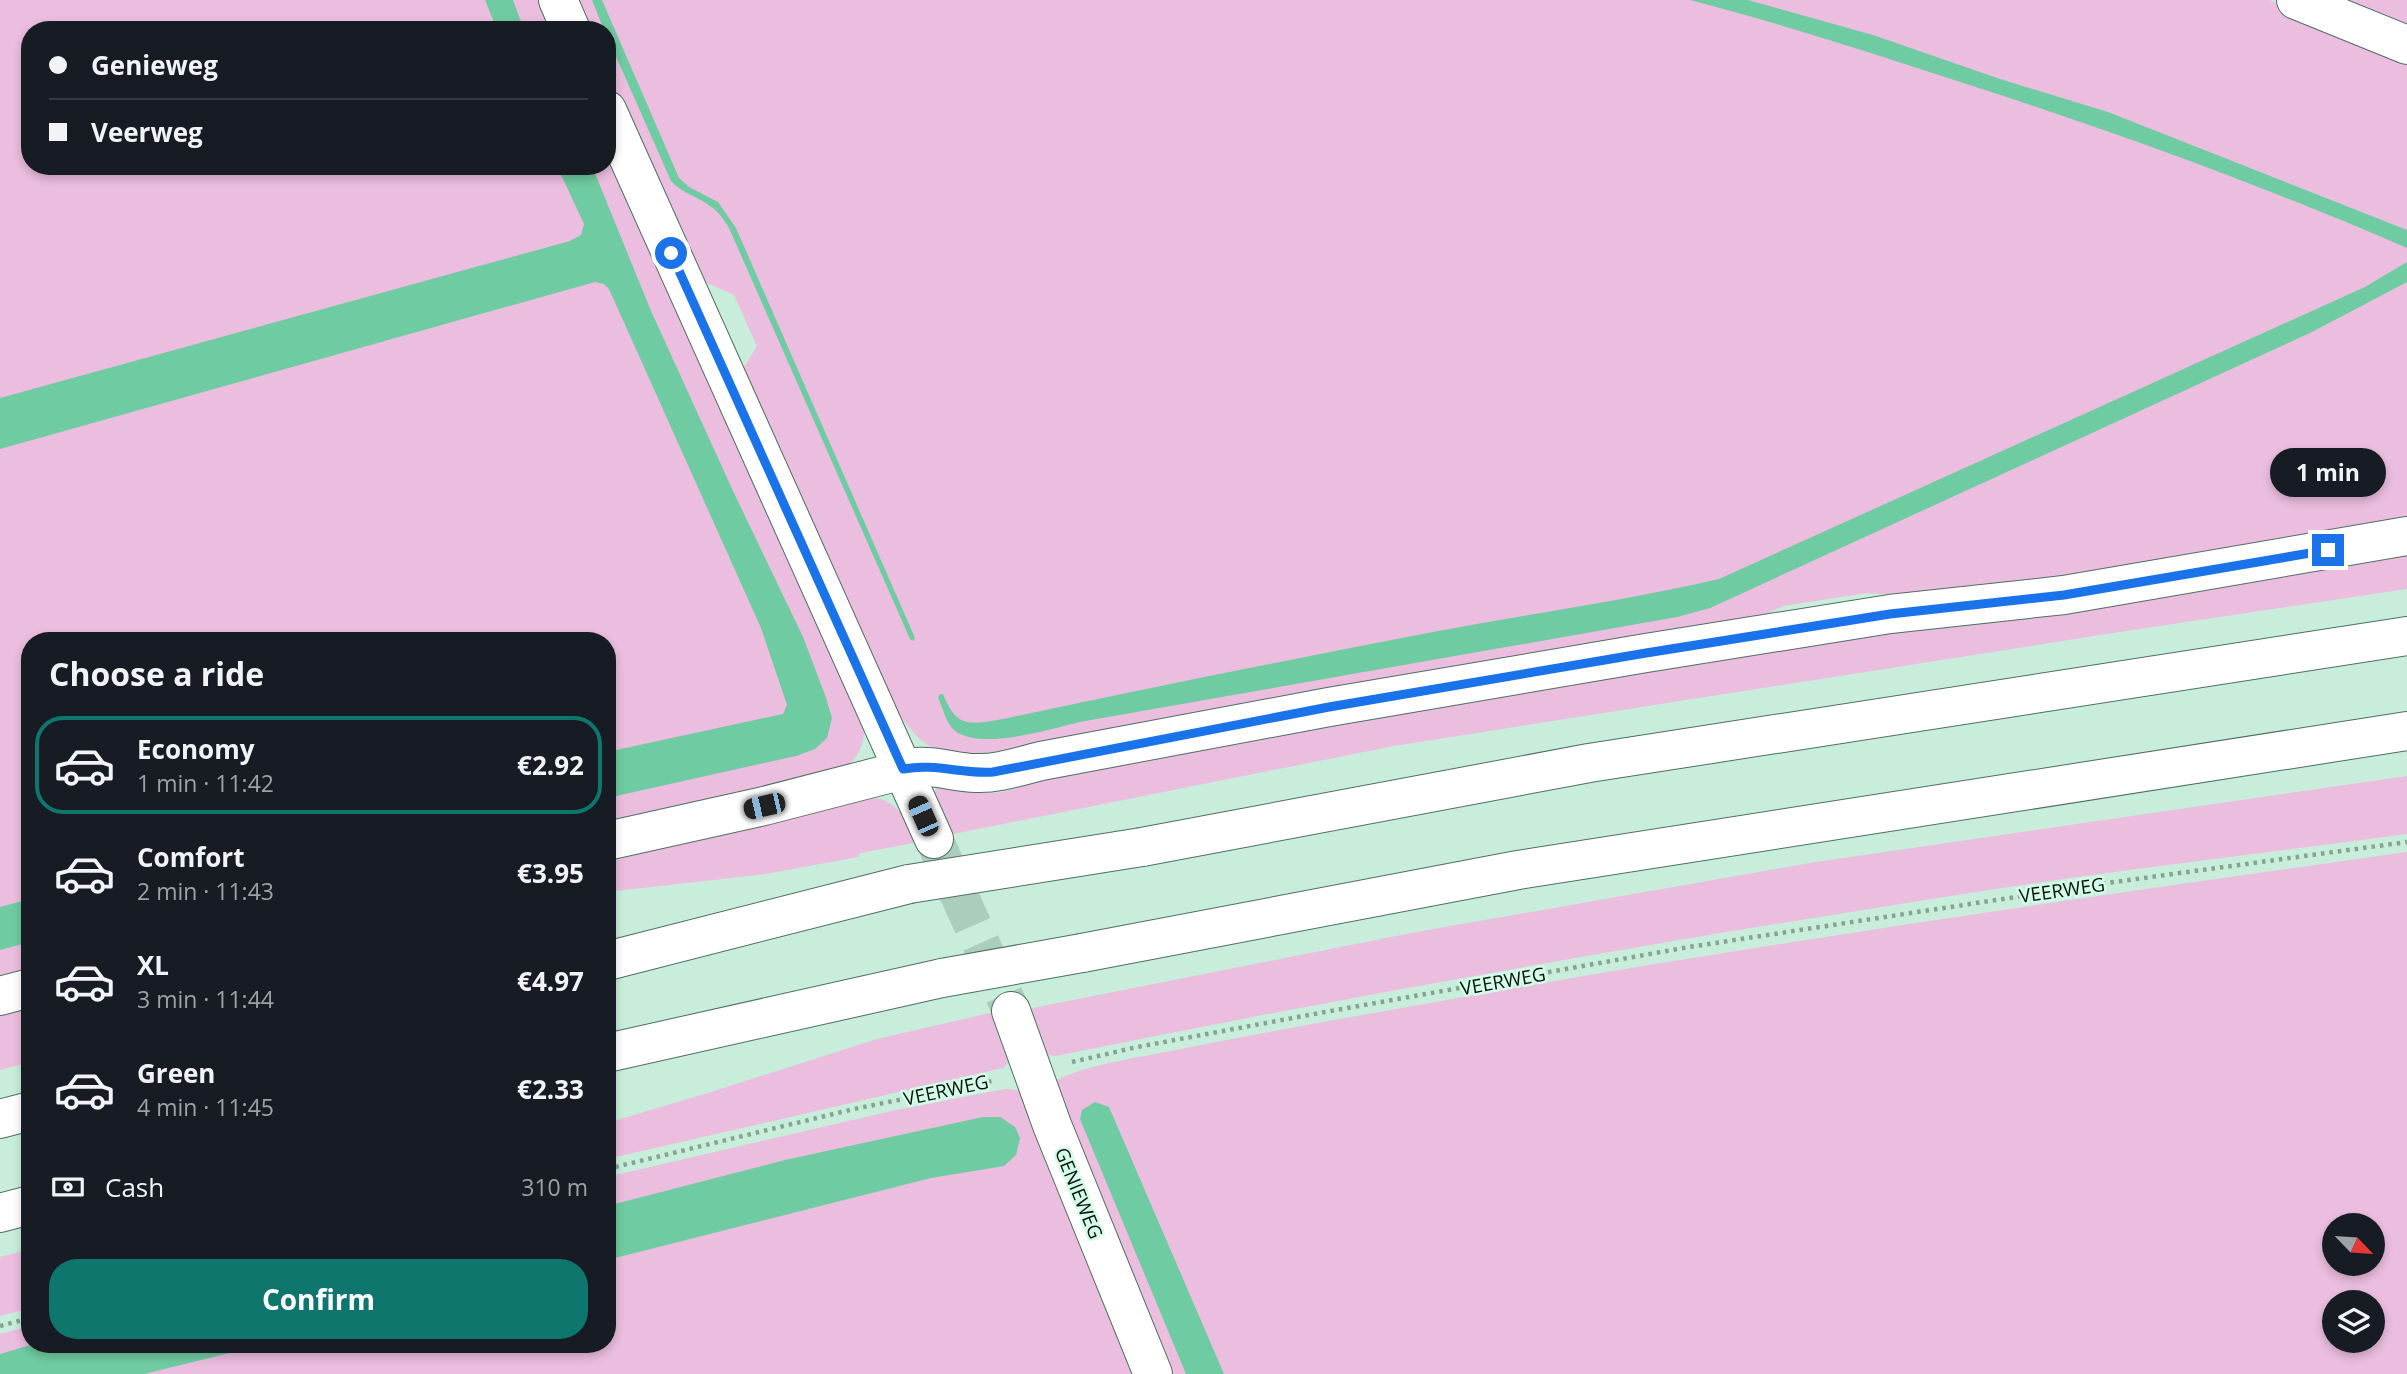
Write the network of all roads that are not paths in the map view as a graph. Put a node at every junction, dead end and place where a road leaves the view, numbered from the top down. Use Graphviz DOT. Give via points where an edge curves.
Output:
graph roads {
  1 [pos="558,0"];
  2 [pos="2296,0"];
  3 [pos="567,21"];
  4 [pos="2407,45"];
  5 [pos="616,130"];
  6 [pos="2407,536"];
  7 [pos="2407,636"];
  8 [pos="2407,731"];
  9 [pos="903,769"];
  10 [pos="616,839"];
  11 [pos="934,839"];
  12 [pos="616,959"];
  13 [pos="21,990"];
  14 [pos="0,996"];
  15 [pos="1011,1011"];
  16 [pos="616,1051"];
  17 [pos="21,1113"];
  18 [pos="0,1119"];
  19 [pos="21,1207"];
  20 [pos="0,1213"];
  21 [pos="1153,1374"];
  1 -- 3 [label="main road"];
  2 -- 4 [label="main road"];
  5 -- 9 [label="main road"];
  6 -- 9 [label="main road" via="2064,595 1890,614 1407,693 993,772 975,774 941,766"];
  7 -- 12 [label="main road, bridge" via="1589,763 1142,847 909,884"];
  8 -- 16 [label="main road, bridge" via="1518,870 942,978"];
  9 -- 10 [label="main road"];
  9 -- 11 [label="main road"];
  13 -- 14 [label="main road"];
  15 -- 21 [label="main road, GENIEWEG"];
  17 -- 18 [label="main road"];
  19 -- 20 [label="main road"];
}
